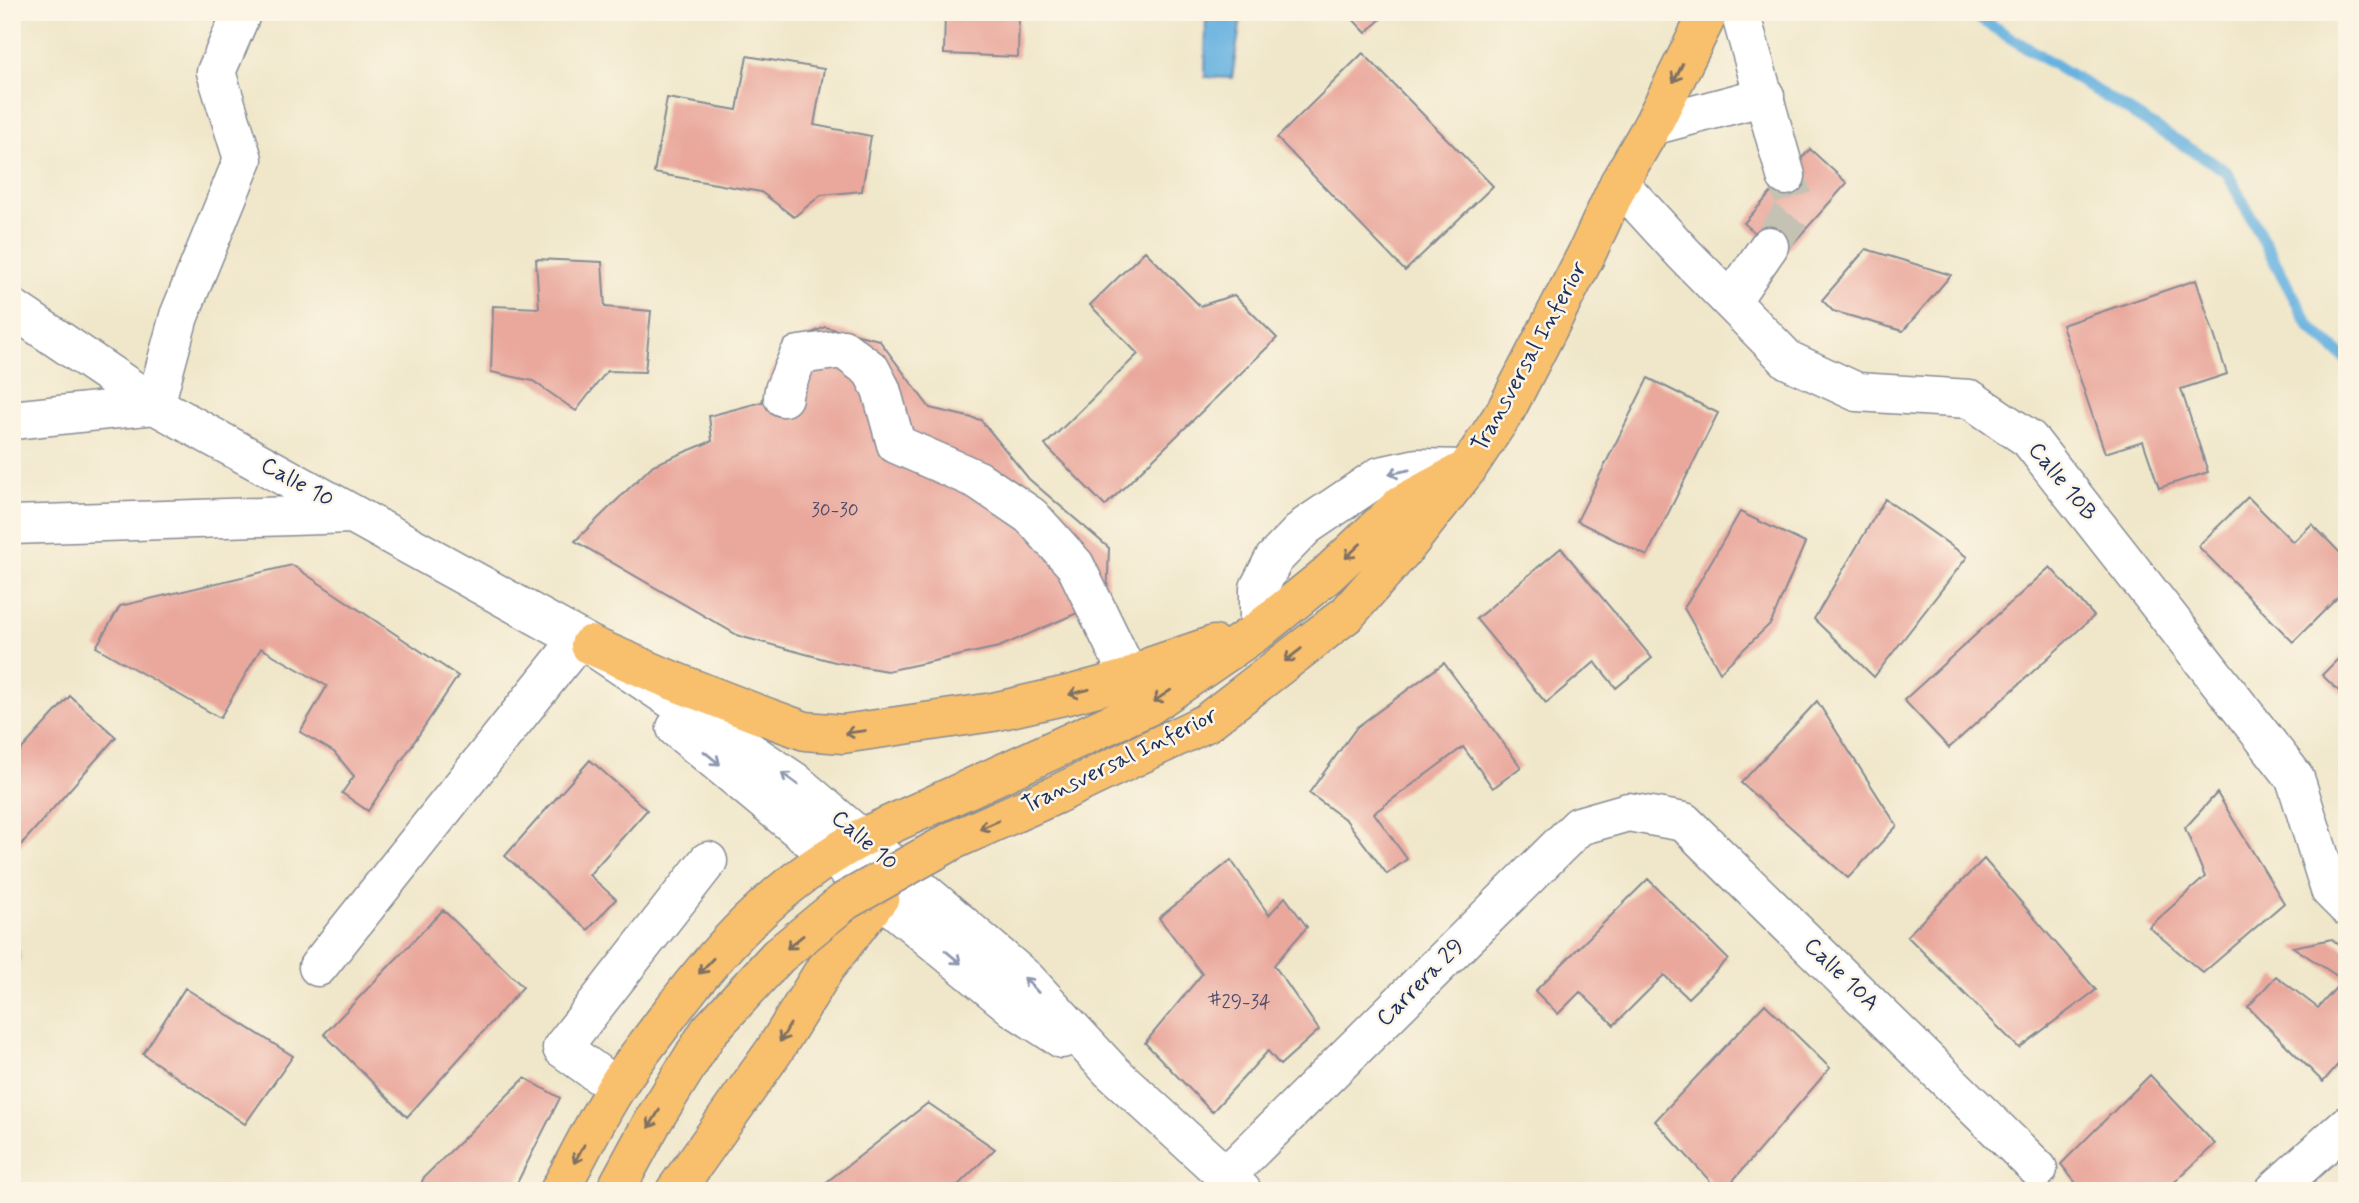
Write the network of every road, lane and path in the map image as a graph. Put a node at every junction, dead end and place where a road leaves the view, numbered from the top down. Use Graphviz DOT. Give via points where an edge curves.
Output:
graph roads {
  1 [pos="242,12"];
  2 [pos="1709,12"];
  3 [pos="1740,12"];
  4 [pos="1765,96"];
  5 [pos="1652,126"];
  6 [pos="1786,176"];
  7 [pos="1619,183"];
  8 [pos="1769,246"];
  9 [pos="1731,301"];
  10 [pos="12,308"];
  11 [pos="783,397"];
  12 [pos="155,405"];
  13 [pos="12,420"];
  14 [pos="1467,469"];
  15 [pos="354,514"];
  16 [pos="12,525"];
  17 [pos="1259,630"];
  18 [pos="584,642"];
  19 [pos="1130,678"];
  20 [pos="1628,812"];
  21 [pos="845,846"];
  22 [pos="708,861"];
  23 [pos="880,897"];
  24 [pos="2347,907"];
  25 [pos="317,967"];
  26 [pos="1111,1071"];
  27 [pos="617,1087"];
  28 [pos="2347,1125"];
  29 [pos="2038,1169"];
  30 [pos="1235,1183"];
  31 [pos="559,1191"];
  32 [pos="615,1191"];
  33 [pos="675,1191"];
  34 [pos="2274,1191"];
  1 -- 12 [label="street" via="216,72 243,159 179,316"];
  2 -- 5 [label="main road, Transversal Inferior, one-way"];
  3 -- 4 [label="street"];
  4 -- 5 [label="street"];
  4 -- 6 [label="street"];
  5 -- 7 [label="main road, Transversal Inferior"];
  7 -- 9 [label="street, Calle 10B"];
  7 -- 14 [label="main road, Transversal Inferior" via="1506,410"];
  8 -- 9 [label="street"];
  9 -- 24 [label="street, Calle 10B" via="1788,360 1857,392 1970,399 2029,439 2295,778 2330,890"];
  10 -- 12 [label="street, Calle 10"];
  11 -- 19 [label="street" via="799,355 843,349 871,370 881,389 895,444 978,480 1031,516 1075,565"];
  12 -- 13 [label="street"];
  12 -- 15 [label="street, Calle 10"];
  14 -- 17 [label="main road, one-way" via="1402,504 1327,575"];
  14 -- 17 [label="street, one-way" via="1417,468 1380,476 1306,526 1274,559 1259,588"];
  14 -- 32 [label="main road, Transversal Inferior, one-way, bridge" via="1347,614 1206,723 954,840 845,901 778,956 709,1031"];
  15 -- 16 [label="street"];
  15 -- 18 [label="street, Calle 10"];
  17 -- 19 [label="main road" via="1152,666"];
  17 -- 21 [label="main road, one-way" via="1147,707"];
  19 -- 18 [label="main road, one-way" via="993,712 843,734 805,731"];
  18 -- 21 [label="street, Calle 10" via="794,781"];
  18 -- 25 [label="street"];
  20 -- 29 [label="street, Calle 10A" via="1684,822"];
  20 -- 30 [label="street, Carrera 29" via="1578,826"];
  21 -- 23 [label="street, Calle 10"];
  26 -- 21 [label="street, Calle 10, one-way" via="1026,979"];
  21 -- 27 [label="main road, one-way" via="753,916 696,978"];
  22 -- 27 [label="street" via="562,1048"];
  23 -- 26 [label="street, Calle 10, one-way" via="1014,1008"];
  23 -- 33 [label="main road, one-way" via="826,967 774,1051"];
  26 -- 30 [label="street, Calle 10"];
  27 -- 31 [label="main road, one-way"];
  28 -- 34 [label="street"];
}
